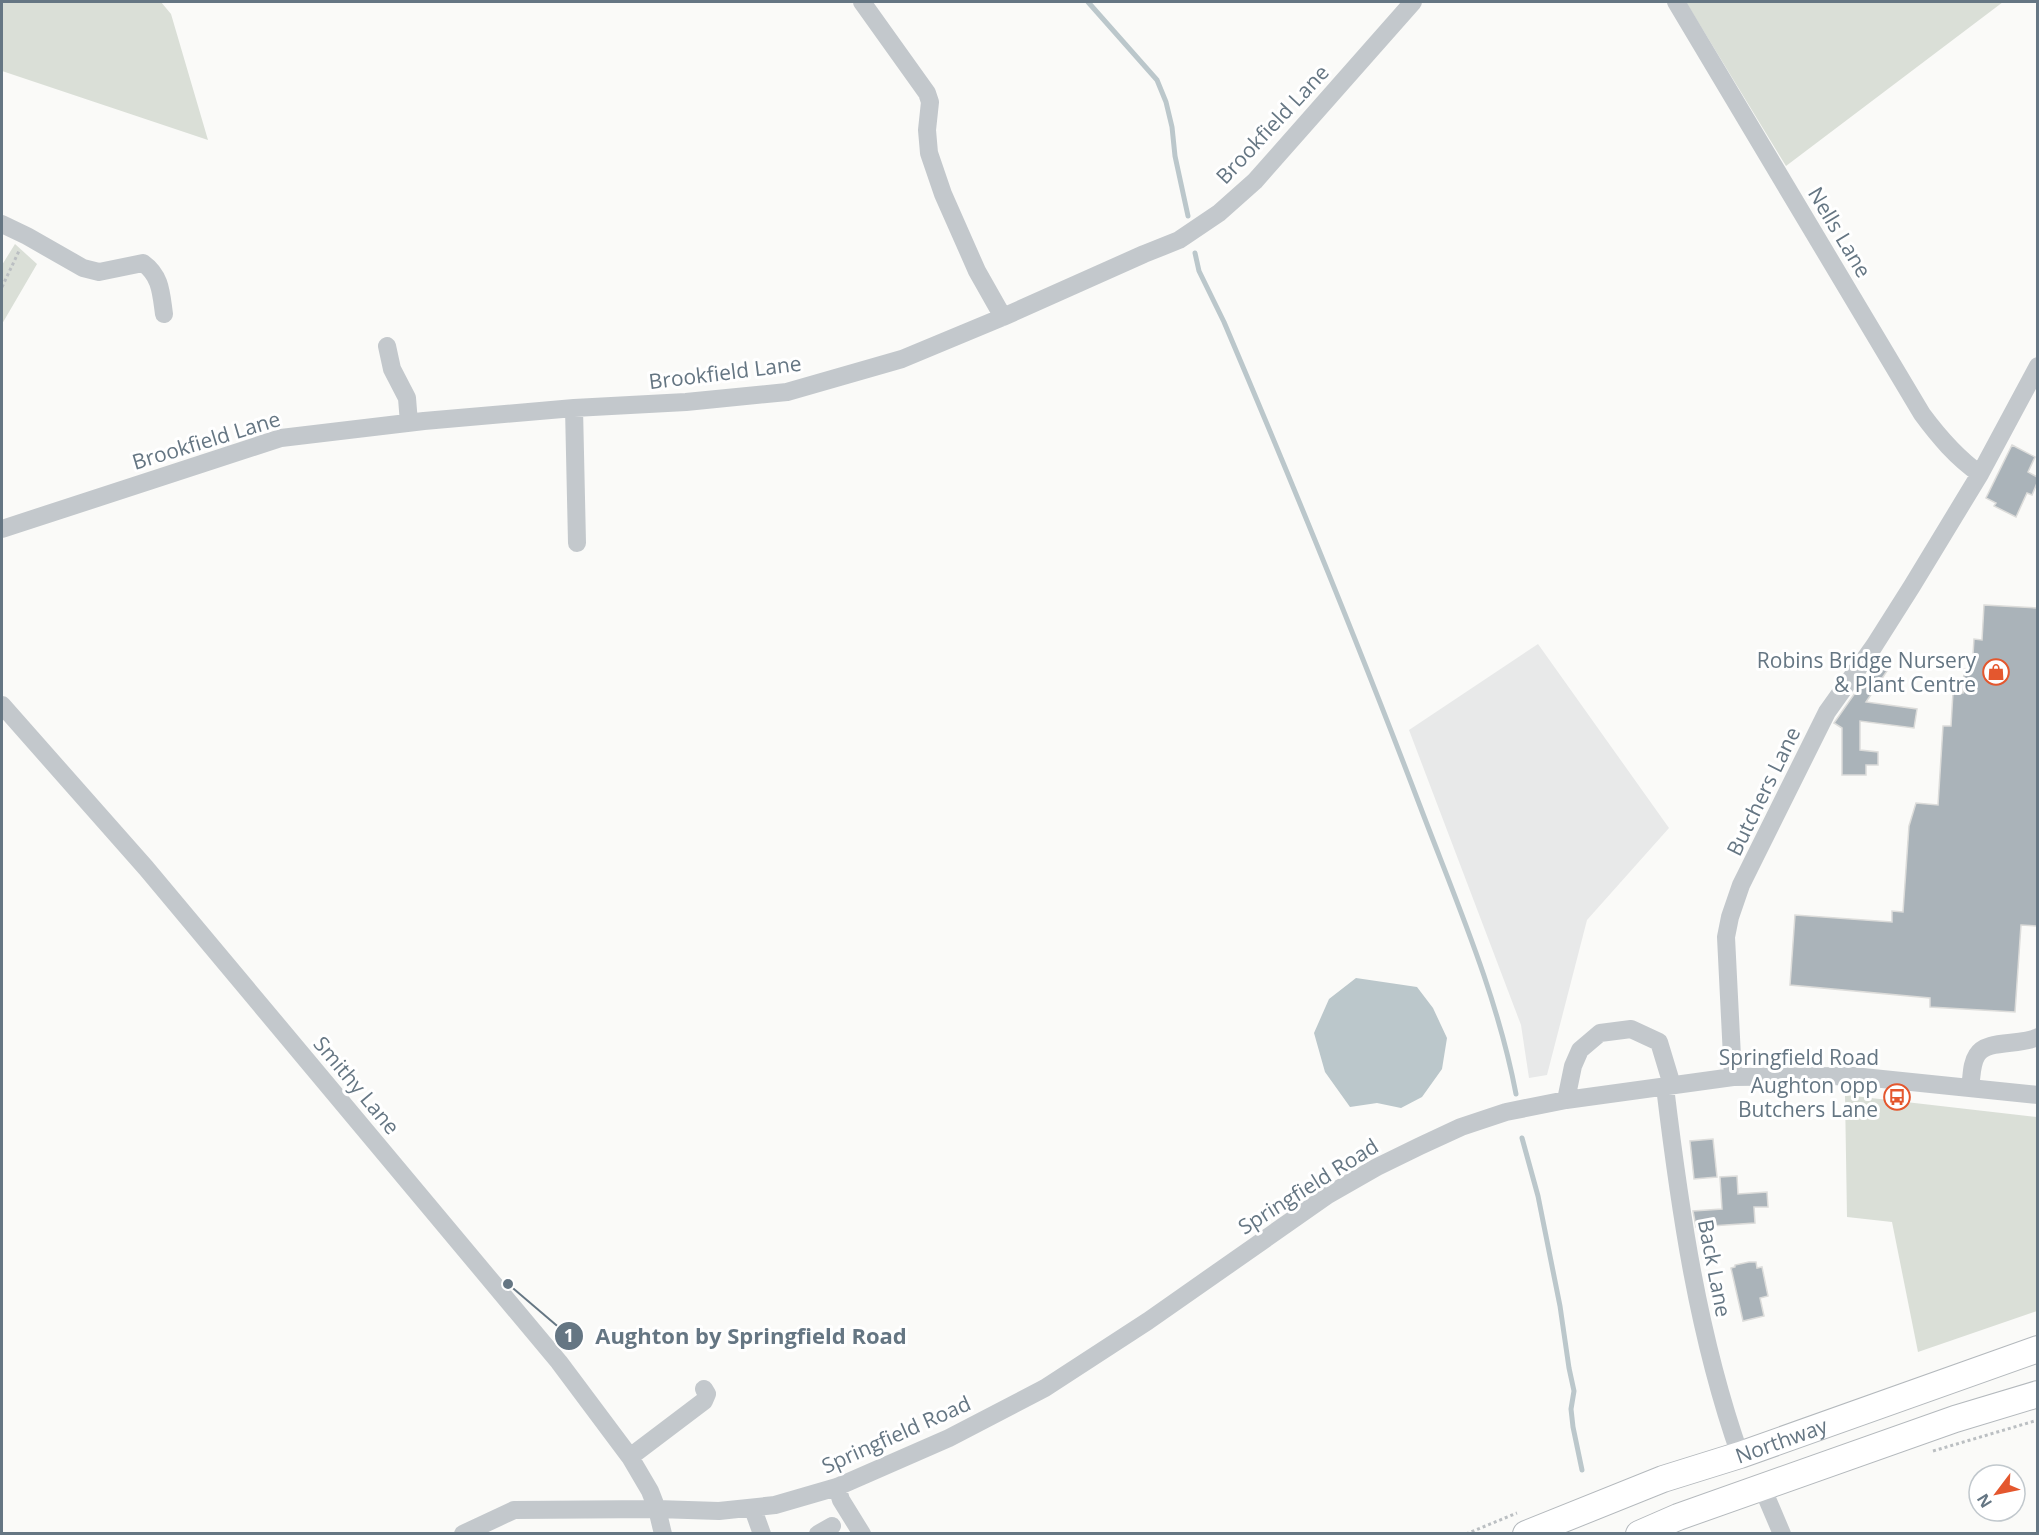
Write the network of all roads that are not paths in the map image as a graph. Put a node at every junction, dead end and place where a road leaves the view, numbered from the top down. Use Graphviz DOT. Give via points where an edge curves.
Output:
graph roads {
  1 [pos="862,2"];
  2 [pos="1413,2"];
  3 [pos="1676,2"];
  4 [pos="2,224"];
  5 [pos="164,314"];
  6 [pos="1003,317"];
  7 [pos="387,346"];
  8 [pos="2037,366"];
  9 [pos="574,408"];
  10 [pos="409,423"];
  11 [pos="1980,474"];
  12 [pos="2,529"];
  13 [pos="577,543"];
  14 [pos="2,705"];
  15 [pos="2037,1037"];
  16 [pos="1733,1077"];
  17 [pos="1668,1086"];
  18 [pos="1971,1088"];
  19 [pos="2037,1095"];
  20 [pos="1566,1100"];
  21 [pos="2037,1348"];
  22 [pos="704,1389"];
  23 [pos="2037,1394"];
  24 [pos="1833,1420"];
  25 [pos="1740,1455"];
  26 [pos="1847,1456"];
  27 [pos="630,1457"];
  28 [pos="1663,1479"];
  29 [pos="837,1487"];
  30 [pos="1762,1487"];
  31 [pos="657,1509"];
  32 [pos="753,1509"];
  33 [pos="1678,1517"];
  34 [pos="464,1533"];
  35 [pos="663,1533"];
  36 [pos="762,1533"];
  37 [pos="862,1533"];
  38 [pos="1526,1533"];
  39 [pos="1639,1533"];
  40 [pos="1782,1533"];
  1 -- 6 [label="street" via="927,93 929,153 977,271"];
  2 -- 6 [label="street, Brookfield Lane" via="1255,181 1219,213 1179,240"];
  3 -- 11 [label="street, Nells Lane" via="1922,414 1948,448"];
  4 -- 5 [label="street" via="73,263 99,272 143,263 153,270 159,282"];
  6 -- 9 [label="street, Brookfield Lane" via="902,359 787,392"];
  7 -- 10 [label="street" via="392,369 407,398"];
  8 -- 11 [label="street, Butchers Lane"];
  9 -- 10 [label="street, Brookfield Lane"];
  9 -- 13 [label="street"];
  10 -- 12 [label="street, Brookfield Lane" via="280,438"];
  11 -- 16 [label="street, Butchers Lane" via="1902,603 1827,712 1741,885 1726,937"];
  14 -- 27 [label="street, Smithy Lane" via="146,868 559,1362"];
  15 -- 18 [label="street" via="2028,1042 1992,1044 1980,1051 1974,1062"];
  16 -- 17 [label="street, Springfield Road"];
  16 -- 18 [label="street, Springfield Road" via="1853,1076"];
  17 -- 20 [label="street, Springfield Road"];
  17 -- 20 [label="street, Back Lane" via="1659,1042 1631,1029 1600,1033 1580,1050"];
  17 -- 25 [label="street, Back Lane" via="1677,1190 1720,1396"];
  18 -- 19 [label="street, Springfield Road"];
  20 -- 29 [label="street, Springfield Road" via="1506,1112 1461,1127 1377,1167 1329,1195 1045,1388 949,1438"];
  21 -- 24 [label="highway, Northway"];
  22 -- 27 [label="street" via="704,1401"];
  23 -- 26 [label="highway, Northway"];
  24 -- 25 [label="highway, Northway"];
  24 -- 26 [label="highway"];
  25 -- 28 [label="highway, Northway"];
  26 -- 30 [label="highway, Northway"];
  27 -- 31 [label="street, Smithy Lane"];
  28 -- 33 [label="highway"];
  28 -- 38 [label="highway, Northway"];
  29 -- 32 [label="street, Springfield Road"];
  29 -- 37 [label="street"];
  30 -- 33 [label="highway, Northway"];
  30 -- 40 [label="street"];
  31 -- 32 [label="street, Springfield Road"];
  31 -- 34 [label="street, Springfield Road" via="514,1510"];
  31 -- 35 [label="street, Smithy Lane"];
  32 -- 36 [label="street"];
  33 -- 39 [label="highway, Northway"];
}
